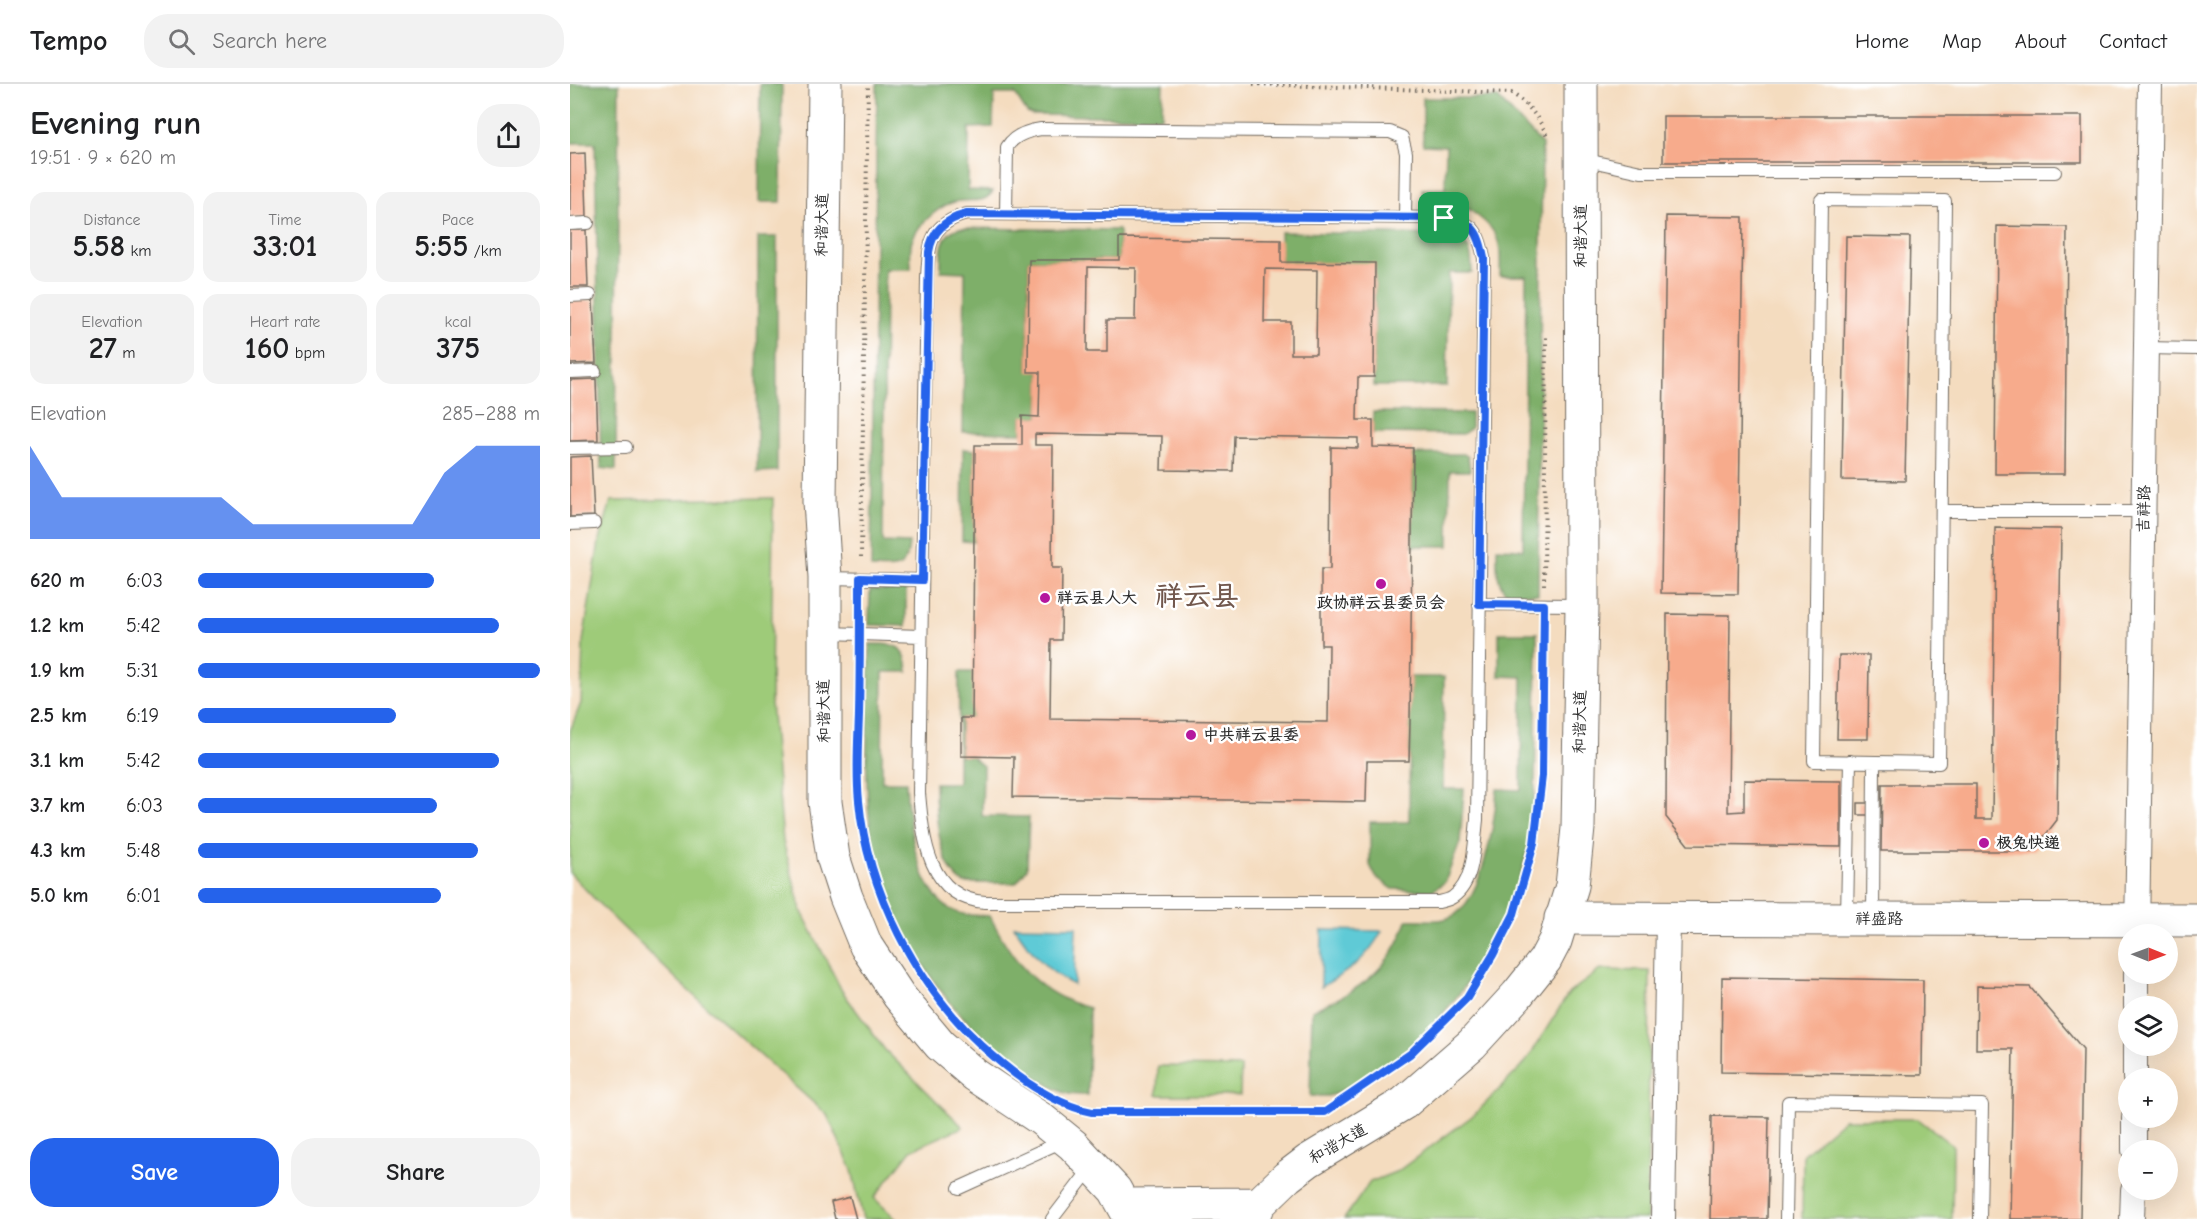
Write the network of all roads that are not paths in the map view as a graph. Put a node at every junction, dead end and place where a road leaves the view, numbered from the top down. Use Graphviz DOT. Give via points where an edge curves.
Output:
graph roads {
  1 [pos="825,84"];
  2 [pos="1581,84"];
  3 [pos="2150,84"];
  4 [pos="1581,159"];
  5 [pos="2055,172"];
  6 [pos="1006,214"];
  7 [pos="1405,218"];
  8 [pos="588,223"];
  9 [pos="570,224"];
  10 [pos="590,295"];
  11 [pos="570,296"];
  12 [pos="2146,348"];
  13 [pos="2197,349"];
  14 [pos="595,371"];
  15 [pos="570,372"];
  16 [pos="626,447"];
  17 [pos="570,448"];
  18 [pos="1942,511"];
  19 [pos="2144,511"];
  20 [pos="594,523"];
  21 [pos="570,524"];
  22 [pos="825,578"];
  23 [pos="922,580"];
  24 [pos="1479,604"];
  25 [pos="1582,606"];
  26 [pos="823,633"];
  27 [pos="921,636"];
  28 [pos="1850,761"];
  29 [pos="1874,762"];
  30 [pos="1561,918"];
  31 [pos="1668,919"];
  32 [pos="1860,919"];
  33 [pos="2197,920"];
  34 [pos="2137,924"];
  35 [pos="2163,924"];
  36 [pos="2118,926"];
  37 [pos="1066,1140"];
  38 [pos="1093,1165"];
  39 [pos="959,1188"];
  40 [pos="2133,1200"];
  41 [pos="1128,1212"];
  42 [pos="1256,1212"];
  43 [pos="1052,1219"];
  44 [pos="1663,1219"];
  45 [pos="1786,1219"];
  46 [pos="1980,1219"];
  47 [pos="2132,1219"];
  1 -- 22 [label="main road, 和谐大道" via="820,501"];
  2 -- 4 [label="main road, 和谐大道"];
  3 -- 12 [label="street, 吉祥路"];
  4 -- 5 [label="lane" via="1641,172"];
  4 -- 25 [label="main road, 和谐大道"];
  6 -- 7 [label="lane"];
  6 -- 7 [label="lane" via="1007,147 1028,131 1379,131 1402,137 1406,153"];
  6 -- 23 [label="lane" via="954,217 935,231 930,243"];
  7 -- 24 [label="lane" via="1461,220 1472,226 1480,239 1484,258"];
  8 -- 9 [label="lane"];
  10 -- 11 [label="lane"];
  12 -- 13 [label="lane"];
  12 -- 19 [label="street, 吉祥路"];
  14 -- 15 [label="lane"];
  16 -- 17 [label="lane"];
  18 -- 19 [label="lane"];
  18 -- 28 [label="lane" via="1945,201 1821,200 1814,761"];
  18 -- 29 [label="lane" via="1939,763"];
  19 -- 34 [label="street, 吉祥路"];
  20 -- 21 [label="lane"];
  22 -- 23 [label="lane"];
  22 -- 26 [label="main road, 和谐大道"];
  23 -- 27 [label="lane"];
  24 -- 25 [label="lane"];
  24 -- 27 [label="lane" via="1477,820 1472,860 1460,890 1439,902 985,902 958,895 943,883 933,866 922,817"];
  25 -- 30 [label="main road, 和谐大道" via="1578,828 1572,886"];
  26 -- 27 [label="lane"];
  26 -- 37 [label="main road, 和谐大道" via="825,802 833,857 866,946 899,996 940,1045"];
  28 -- 29 [label="lane"];
  28 -- 32 [label="lane"];
  29 -- 32 [label="lane"];
  30 -- 31 [label="main road, 祥盛路"];
  30 -- 42 [label="main road, 和谐大道" via="1545,960 1472,1044 1404,1103 1287,1177"];
  31 -- 32 [label="main road, 祥盛路"];
  31 -- 44 [label="street"];
  32 -- 36 [label="main road, 祥盛路"];
  33 -- 35 [label="main road, 祥盛路"];
  37 -- 38 [label="main road, 和谐大道"];
  37 -- 39 [label="lane"];
  38 -- 41 [label="main road, 和谐大道"];
  38 -- 43 [label="lane"];
  40 -- 47 [label="street"];
  41 -- 42 [label="main road"];
  45 -- 46 [label="lane" via="1788,1102 1982,1105"];
}
